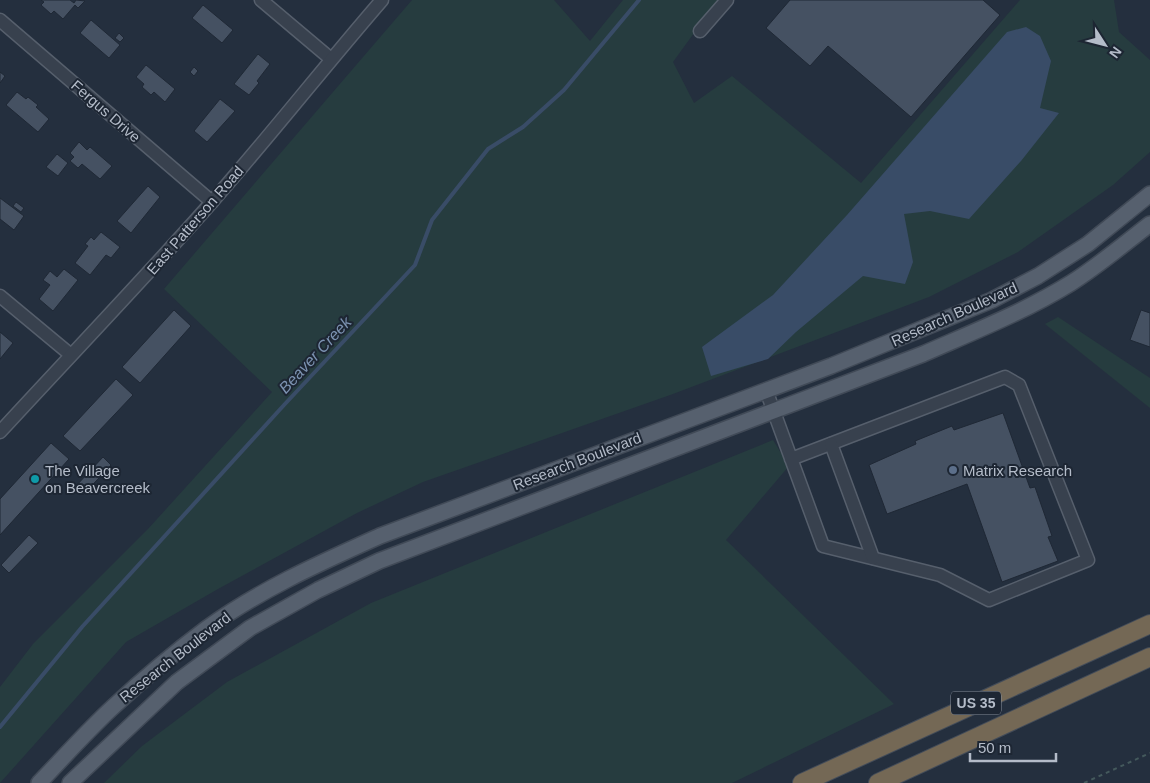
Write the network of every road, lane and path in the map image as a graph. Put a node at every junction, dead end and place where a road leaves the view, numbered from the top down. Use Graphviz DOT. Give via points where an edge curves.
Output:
graph roads {
  1 [pos="261,0"];
  2 [pos="382,0"];
  3 [pos="727,0"];
  4 [pos="0,20"];
  5 [pos="700,31"];
  6 [pos="330,59"];
  7 [pos="1150,194"];
  8 [pos="212,202"];
  9 [pos="1150,224"];
  10 [pos="0,296"];
  11 [pos="71,355"];
  12 [pos="766,390"];
  13 [pos="774,411"];
  14 [pos="0,432"];
  15 [pos="831,444"];
  16 [pos="791,459"];
  17 [pos="873,558"];
  18 [pos="1150,624"];
  19 [pos="1150,657"];
  20 [pos="1150,753"];
  21 [pos="39,783"];
  22 [pos="70,783"];
  23 [pos="802,783"];
  24 [pos="878,783"];
  25 [pos="1084,783"];
  1 -- 6 [label="street"];
  2 -- 6 [label="street, East Patterson Road"];
  3 -- 5 [label="street"];
  4 -- 8 [label="street, Fergus Drive"];
  6 -- 8 [label="street, East Patterson Road"];
  7 -- 12 [label="main road, Research Boulevard" via="1088,244 992,300"];
  8 -- 11 [label="street, East Patterson Road"];
  9 -- 13 [label="main road, Research Boulevard" via="1073,282 1044,299 923,354"];
  10 -- 11 [label="street"];
  11 -- 14 [label="street, East Patterson Road"];
  12 -- 13 [label="street"];
  12 -- 21 [label="main road, Research Boulevard" via="380,536 267,591 207,629 165,662 112,708"];
  13 -- 16 [label="street"];
  13 -- 22 [label="main road, Research Boulevard" via="379,561 318,590 250,628 177,682"];
  15 -- 16 [label="street"];
  15 -- 17 [label="street"];
  15 -- 17 [label="street" via="1006,377 1013,380 1019,385 1088,560 989,600 940,574"];
  16 -- 17 [label="street" via="823,546"];
  18 -- 23 [label="highway, US 35"];
  19 -- 24 [label="highway, US 35"];
  20 -- 25 [label="path"];
}
